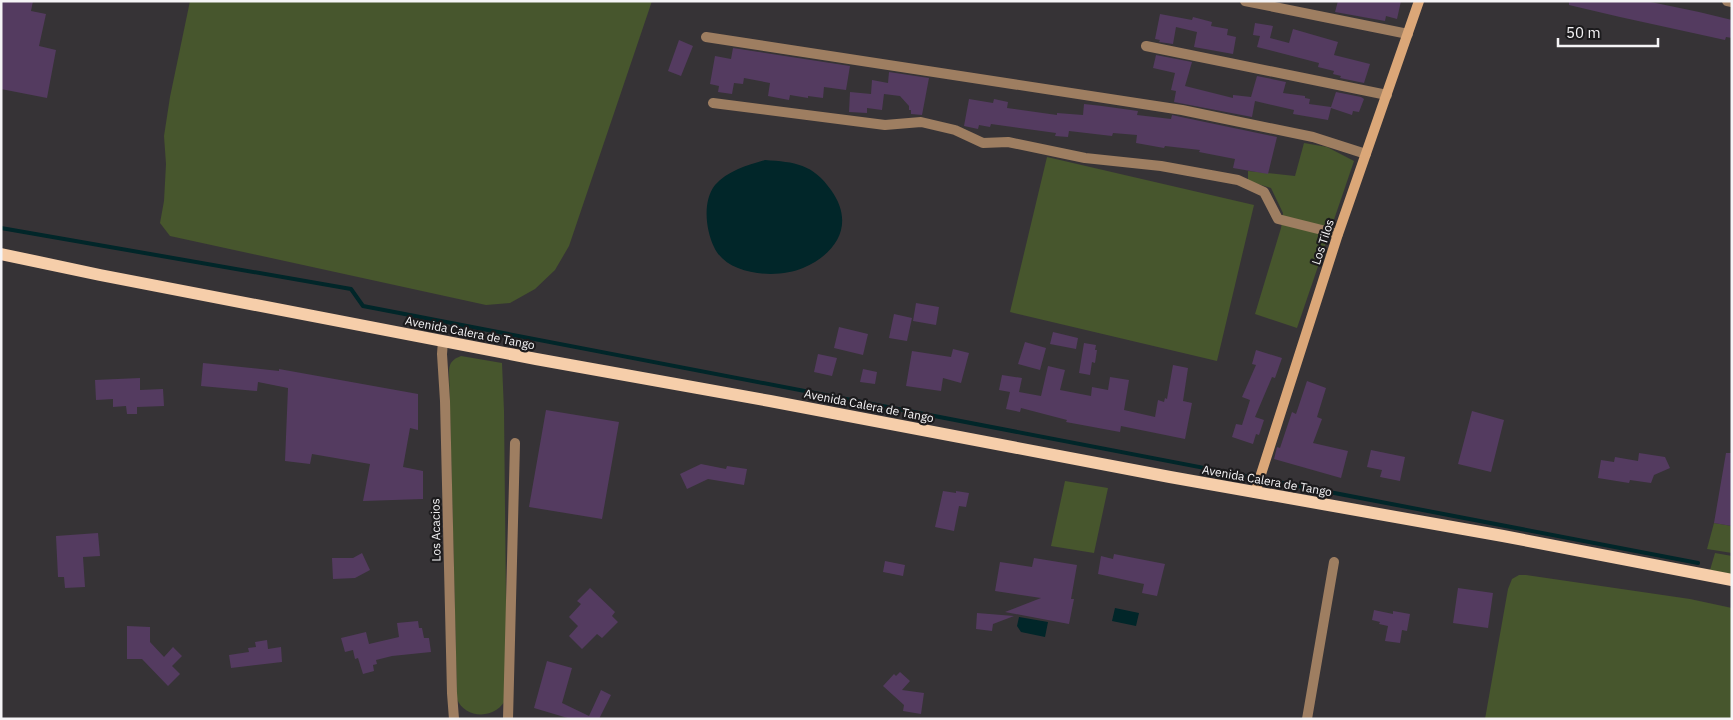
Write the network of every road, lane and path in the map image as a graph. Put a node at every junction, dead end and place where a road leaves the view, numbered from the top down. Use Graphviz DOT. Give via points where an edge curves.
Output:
graph roads {
  1 [pos="1246,1"];
  2 [pos="1420,1"];
  3 [pos="1726,1"];
  4 [pos="1732,2"];
  5 [pos="1408,34"];
  6 [pos="706,36"];
  7 [pos="1146,46"];
  8 [pos="1387,95"];
  9 [pos="713,103"];
  10 [pos="1366,154"];
  11 [pos="1338,234"];
  12 [pos="1,254"];
  13 [pos="443,341"];
  14 [pos="515,443"];
  15 [pos="1256,488"];
  16 [pos="1334,562"];
  17 [pos="1732,580"];
  18 [pos="454,719"];
  19 [pos="508,719"];
  20 [pos="1307,719"];
  1 -- 5 [label="street"];
  2 -- 5 [label="street, Los Tilos"];
  3 -- 4 [label="street"];
  5 -- 8 [label="street, Los Tilos"];
  6 -- 10 [label="street" via="1182,110 1313,137"];
  7 -- 8 [label="street"];
  8 -- 10 [label="street, Los Tilos"];
  9 -- 11 [label="street" via="885,125 921,122 955,130 983,143 1008,142 1085,158 1161,166 1238,180 1264,192 1278,219"];
  10 -- 11 [label="street, Los Tilos"];
  11 -- 15 [label="street, Los Tilos"];
  12 -- 13 [label="main road, Avenida Calera de Tango"];
  13 -- 15 [label="main road, Avenida Calera de Tango"];
  13 -- 18 [label="street, Los Acacios"];
  14 -- 19 [label="street"];
  15 -- 17 [label="main road, Avenida Calera de Tango"];
  16 -- 20 [label="street"];
}
